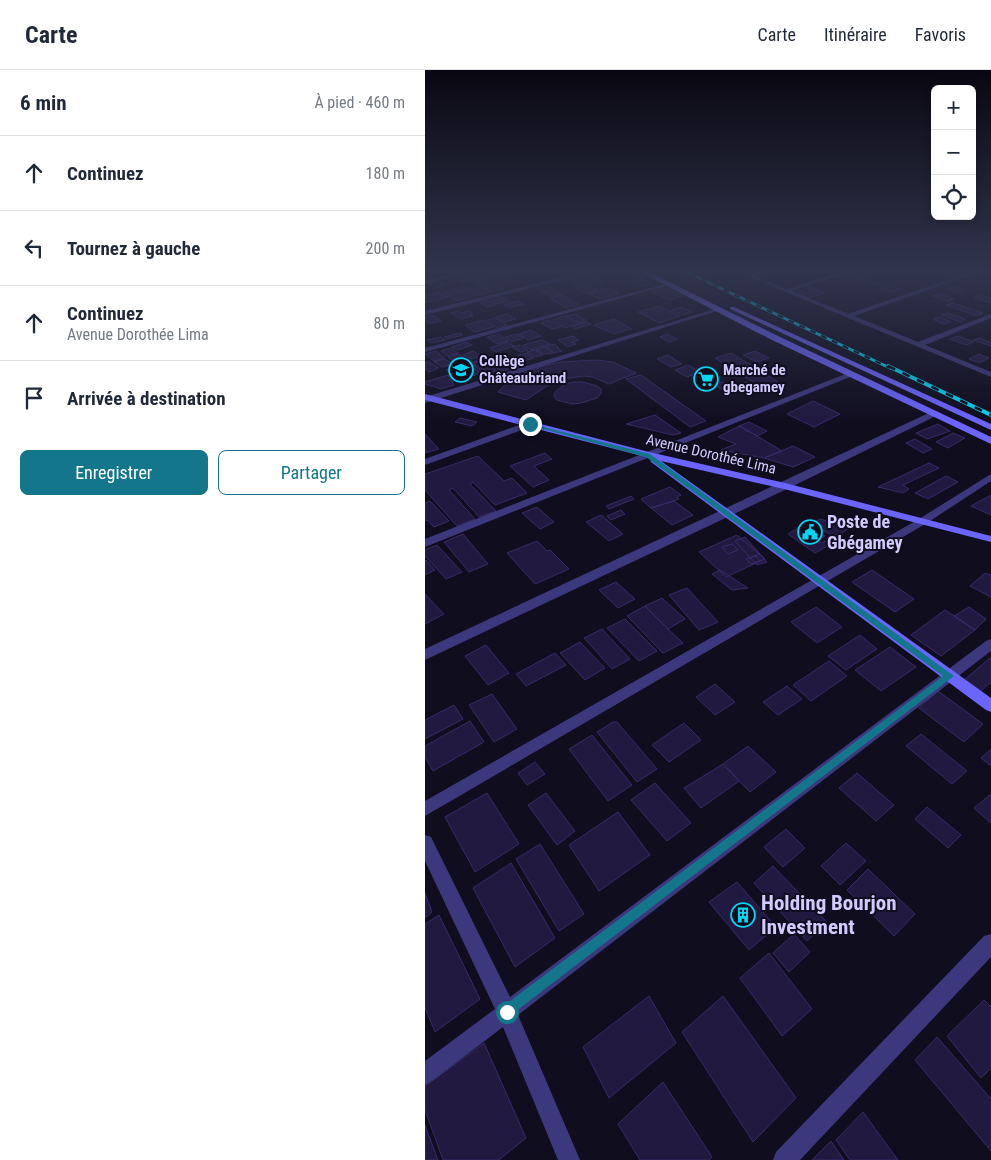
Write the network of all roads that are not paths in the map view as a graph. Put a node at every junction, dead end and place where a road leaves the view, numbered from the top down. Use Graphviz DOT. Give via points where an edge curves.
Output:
graph roads {
  1 [pos="537,320"];
  2 [pos="684,320"];
  3 [pos="737,320"];
  4 [pos="760,320"];
  5 [pos="857,320"];
  6 [pos="981,320"];
  7 [pos="919,345"];
  8 [pos="425,350"];
  9 [pos="851,375"];
  10 [pos="991,375"];
  11 [pos="427,398"];
  12 [pos="933,414"];
  13 [pos="530,424"];
  14 [pos="991,427"];
  15 [pos="991,441"];
  16 [pos="648,455"];
  17 [pos="425,462"];
  18 [pos="991,477"];
  19 [pos="785,486"];
  20 [pos="728,512"];
  21 [pos="923,521"];
  22 [pos="991,539"];
  23 [pos="425,543"];
  24 [pos="819,580"];
  25 [pos="991,644"];
  26 [pos="425,655"];
  27 [pos="949,676"];
  28 [pos="991,706"];
  29 [pos="425,809"];
  30 [pos="425,843"];
  31 [pos="991,943"];
  32 [pos="507,1012"];
  33 [pos="425,1074"];
  34 [pos="569,1160"];
  35 [pos="785,1160"];
  1 -- 8 [label="street"];
  2 -- 11 [label="street"];
  3 -- 9 [label="main road"];
  4 -- 14 [label="main road"];
  5 -- 7 [label="street"];
  6 -- 7 [label="street"];
  7 -- 10 [label="street"];
  9 -- 12 [label="main road"];
  9 -- 16 [label="street"];
  11 -- 13 [label="main road, Avenue Dorothée Lima"];
  12 -- 15 [label="main road"];
  12 -- 19 [label="street"];
  13 -- 16 [label="main road, Avenue Dorothée Lima"];
  13 -- 17 [label="street"];
  16 -- 19 [label="main road, Avenue Dorothée Lima"];
  16 -- 20 [label="main road"];
  16 -- 23 [label="street"];
  18 -- 21 [label="street"];
  19 -- 20 [label="street"];
  19 -- 21 [label="main road, Avenue Dorothée Lima"];
  20 -- 24 [label="main road"];
  20 -- 26 [label="street"];
  21 -- 22 [label="main road, Avenue Dorothée Lima"];
  21 -- 24 [label="street"];
  24 -- 27 [label="main road"];
  24 -- 29 [label="street"];
  25 -- 27 [label="street"];
  27 -- 28 [label="main road"];
  27 -- 32 [label="street"];
  30 -- 32 [label="street"];
  31 -- 35 [label="street"];
  32 -- 33 [label="street"];
  32 -- 34 [label="street"];
}
